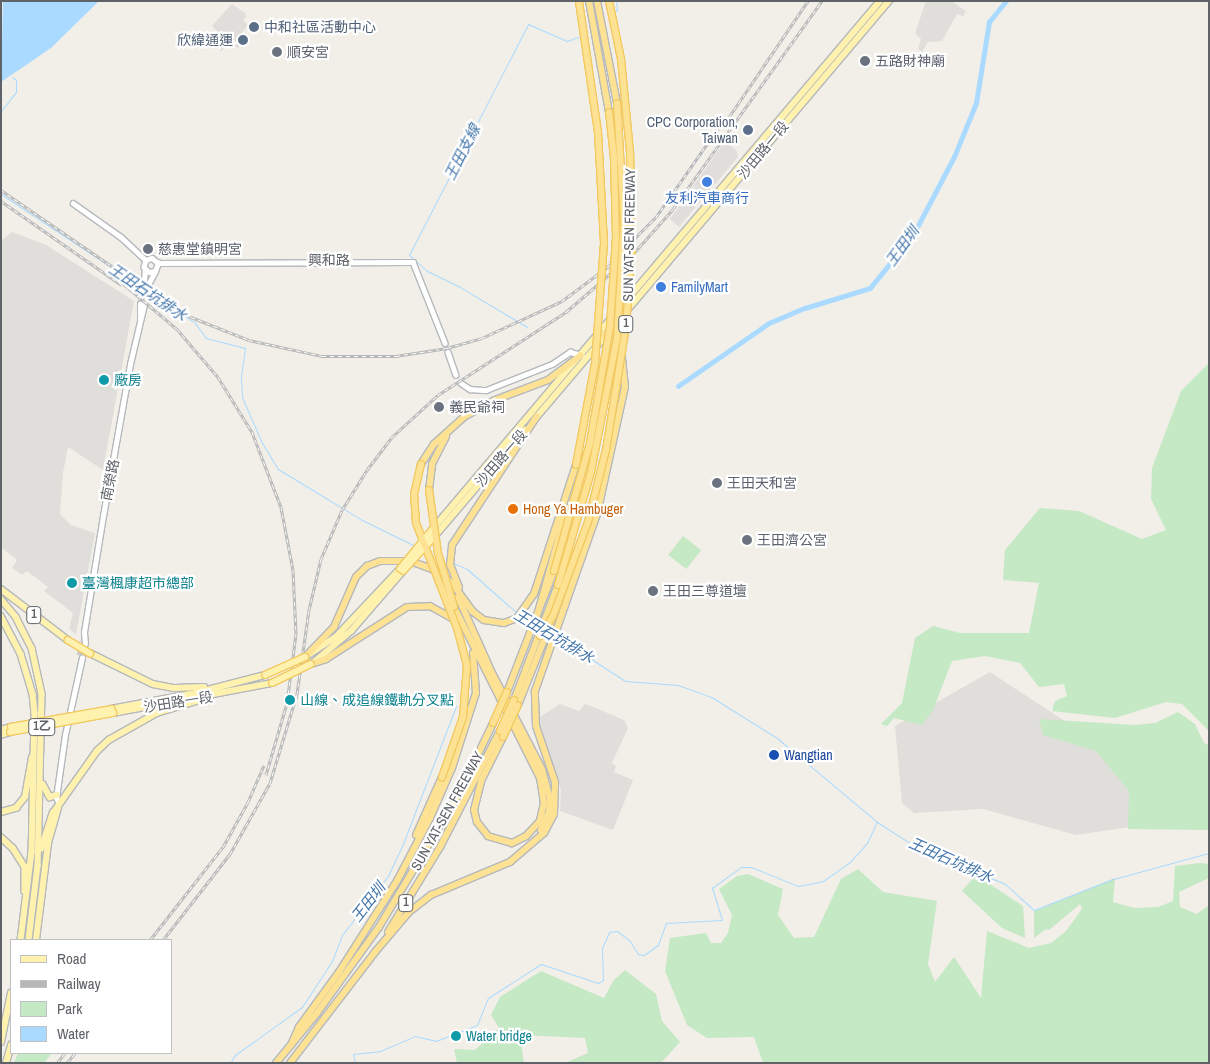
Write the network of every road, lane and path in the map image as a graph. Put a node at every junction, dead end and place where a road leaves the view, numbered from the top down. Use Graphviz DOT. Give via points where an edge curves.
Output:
graph roads {
  1 [pos="579,1"];
  2 [pos="589,1"];
  3 [pos="597,1"];
  4 [pos="609,1"];
  5 [pos="880,1"];
  6 [pos="889,1"];
  7 [pos="73,203"];
  8 [pos="146,260"];
  9 [pos="158,263"];
  10 [pos="145,269"];
  11 [pos="155,271"];
  12 [pos="142,305"];
  13 [pos="602,334"];
  14 [pos="445,343"];
  15 [pos="448,352"];
  16 [pos="584,357"];
  17 [pos="456,375"];
  18 [pos="461,383"];
  19 [pos="537,416"];
  20 [pos="450,428"];
  21 [pos="576,465"];
  22 [pos="433,533"];
  23 [pos="402,570"];
  24 [pos="448,580"];
  25 [pos="1,588"];
  26 [pos="1,599"];
  27 [pos="465,602"];
  28 [pos="1,616"];
  29 [pos="553,616"];
  30 [pos="535,621"];
  31 [pos="548,632"];
  32 [pos="84,641"];
  33 [pos="473,653"];
  34 [pos="305,657"];
  35 [pos="80,658"];
  36 [pos="312,664"];
  37 [pos="211,687"];
  38 [pos="496,692"];
  39 [pos="210,697"];
  40 [pos="112,711"];
  41 [pos="11,729"];
  42 [pos="1,730"];
  43 [pos="1,734"];
  44 [pos="502,734"];
  45 [pos="35,751"];
  46 [pos="41,772"];
  47 [pos="57,794"];
  48 [pos="59,804"];
  49 [pos="1,812"];
  50 [pos="1,837"];
  51 [pos="532,844"];
  52 [pos="38,866"];
  53 [pos="26,906"];
  54 [pos="377,913"];
  55 [pos="21,939"];
  56 [pos="29,939"];
  57 [pos="36,939"];
  58 [pos="375,952"];
  59 [pos="10,998"];
  60 [pos="1,1042"];
  61 [pos="291,1046"];
  62 [pos="10,1049"];
  63 [pos="6,1063"];
  64 [pos="276,1063"];
  65 [pos="290,1063"];
  1 -- 21 [label="highway, bridge" via="598,132 604,243 595,363"];
  2 -- 30 [label="highway, SUN YAT-SEN FREEWAY / 1, bridge" via="614,158 614,282 595,416 554,571"];
  3 -- 31 [label="highway, SUN YAT-SEN FREEWAY / 1, bridge" via="611,65 622,159 620,302 598,440"];
  4 -- 29 [label="highway, SUN YAT-SEN FREEWAY / 1, bridge" via="621,59 630,152 630,288 620,374 598,486 578,553"];
  5 -- 13 [label="main road, 沙田路一段 / 1"];
  6 -- 13 [label="main road, 沙田路一段 / 1"];
  7 -- 8 [label="street"];
  8 -- 9 [label="street" via="152,258"];
  8 -- 10 [label="street"];
  9 -- 11 [label="street"];
  9 -- 14 [label="street, 興和路" via="410,262 416,264"];
  10 -- 11 [label="street"];
  10 -- 11 [label="street" via="146,284"];
  12 -- 32 [label="street, 南榮路"];
  13 -- 16 [label="main road, 沙田路一段 / 1"];
  13 -- 31 [label="highway" via="622,356 625,387 597,514"];
  15 -- 17 [label="street"];
  16 -- 18 [label="street" via="570,352 547,367 486,390 470,389"];
  16 -- 19 [label="main road, 沙田路一段 / 1"];
  16 -- 20 [label="highway" via="548,380 479,408"];
  16 -- 22 [label="main road, 沙田路一段 / 1"];
  19 -- 22 [label="main road, 沙田路一段 / 1"];
  19 -- 27 [label="highway" via="452,545 450,561"];
  20 -- 38 [label="highway, bridge" via="432,464 429,490 438,553 454,607"];
  20 -- 54 [label="highway, bridge" via="421,464 414,494 416,523 457,628 467,665 462,717 442,776"];
  21 -- 27 [label="highway" via="534,594 520,615 504,624 490,623"];
  21 -- 30 [label="highway, SUN YAT-SEN FREEWAY"];
  22 -- 23 [label="main road, 沙田路一段 / 1, bridge"];
  23 -- 34 [label="main road, 沙田路一段 / 1" via="336,637"];
  23 -- 36 [label="main road, 沙田路一段 / 1" via="351,631"];
  24 -- 27 [label="highway"];
  24 -- 34 [label="highway" via="432,569 410,561 387,560 367,566 351,584 331,632"];
  24 -- 51 [label="highway" via="546,780 549,812"];
  25 -- 37 [label="main road, 沙田路一段 / 1, bridge" via="90,654 153,684 174,688"];
  26 -- 46 [label="main road, 1乙" via="22,628 37,664 43,712"];
  28 -- 45 [label="main road, 1" via="21,654 31,685"];
  29 -- 31 [label="highway, SUN YAT-SEN FREEWAY / 1, bridge"];
  29 -- 31 [label="highway"];
  30 -- 61 [label="highway, SUN YAT-SEN FREEWAY / 1, bridge" via="507,692 459,794 405,886 344,978"];
  31 -- 44 [label="highway, SUN YAT-SEN FREEWAY / 1, bridge"];
  31 -- 51 [label="highway" via="533,707 540,741 555,782 556,804 550,823"];
  33 -- 36 [label="highway" via="458,623 437,609 419,605 392,615 326,659"];
  33 -- 38 [label="highway"];
  33 -- 54 [label="highway" via="476,693 455,760 426,826"];
  34 -- 37 [label="main road, 沙田路一段 / 1, bridge" via="265,675"];
  35 -- 47 [label="street"];
  36 -- 39 [label="main road, 沙田路一段 / 1, bridge" via="272,684"];
  37 -- 40 [label="main road, 沙田路一段 / 1"];
  38 -- 44 [label="highway" via="535,764 542,790 543,812 537,826 512,842 488,836 477,822 474,810 482,779"];
  39 -- 40 [label="main road, 沙田路一段 / 1"];
  39 -- 48 [label="main road" via="157,713 119,733 97,752"];
  40 -- 41 [label="main road, 沙田路一段 / 1, bridge"];
  41 -- 42 [label="main road, 沙田路一段 / 1"];
  41 -- 43 [label="main road, 沙田路一段 / 1"];
  44 -- 58 [label="highway, SUN YAT-SEN FREEWAY / 1" via="440,847"];
  45 -- 49 [label="main road, 1" via="25,797 16,808"];
  45 -- 53 [label="main road, 1乙" via="32,852"];
  46 -- 47 [label="main road" via="45,791 50,797"];
  46 -- 52 [label="main road, 1乙"];
  47 -- 48 [label="street"];
  48 -- 52 [label="main road" via="43,840"];
  48 -- 57 [label="main road" via="48,844"];
  50 -- 53 [label="main road" via="25,868"];
  51 -- 58 [label="highway" via="499,868 431,895 409,912"];
  52 -- 56 [label="main road, 1乙"];
  53 -- 55 [label="main road, 1乙"];
  54 -- 61 [label="highway" via="299,1027"];
  58 -- 65 [label="highway, SUN YAT-SEN FREEWAY / 1"];
  59 -- 60 [label="main road"];
  61 -- 64 [label="highway, SUN YAT-SEN FREEWAY / 1"];
  62 -- 63 [label="main road"];
}
